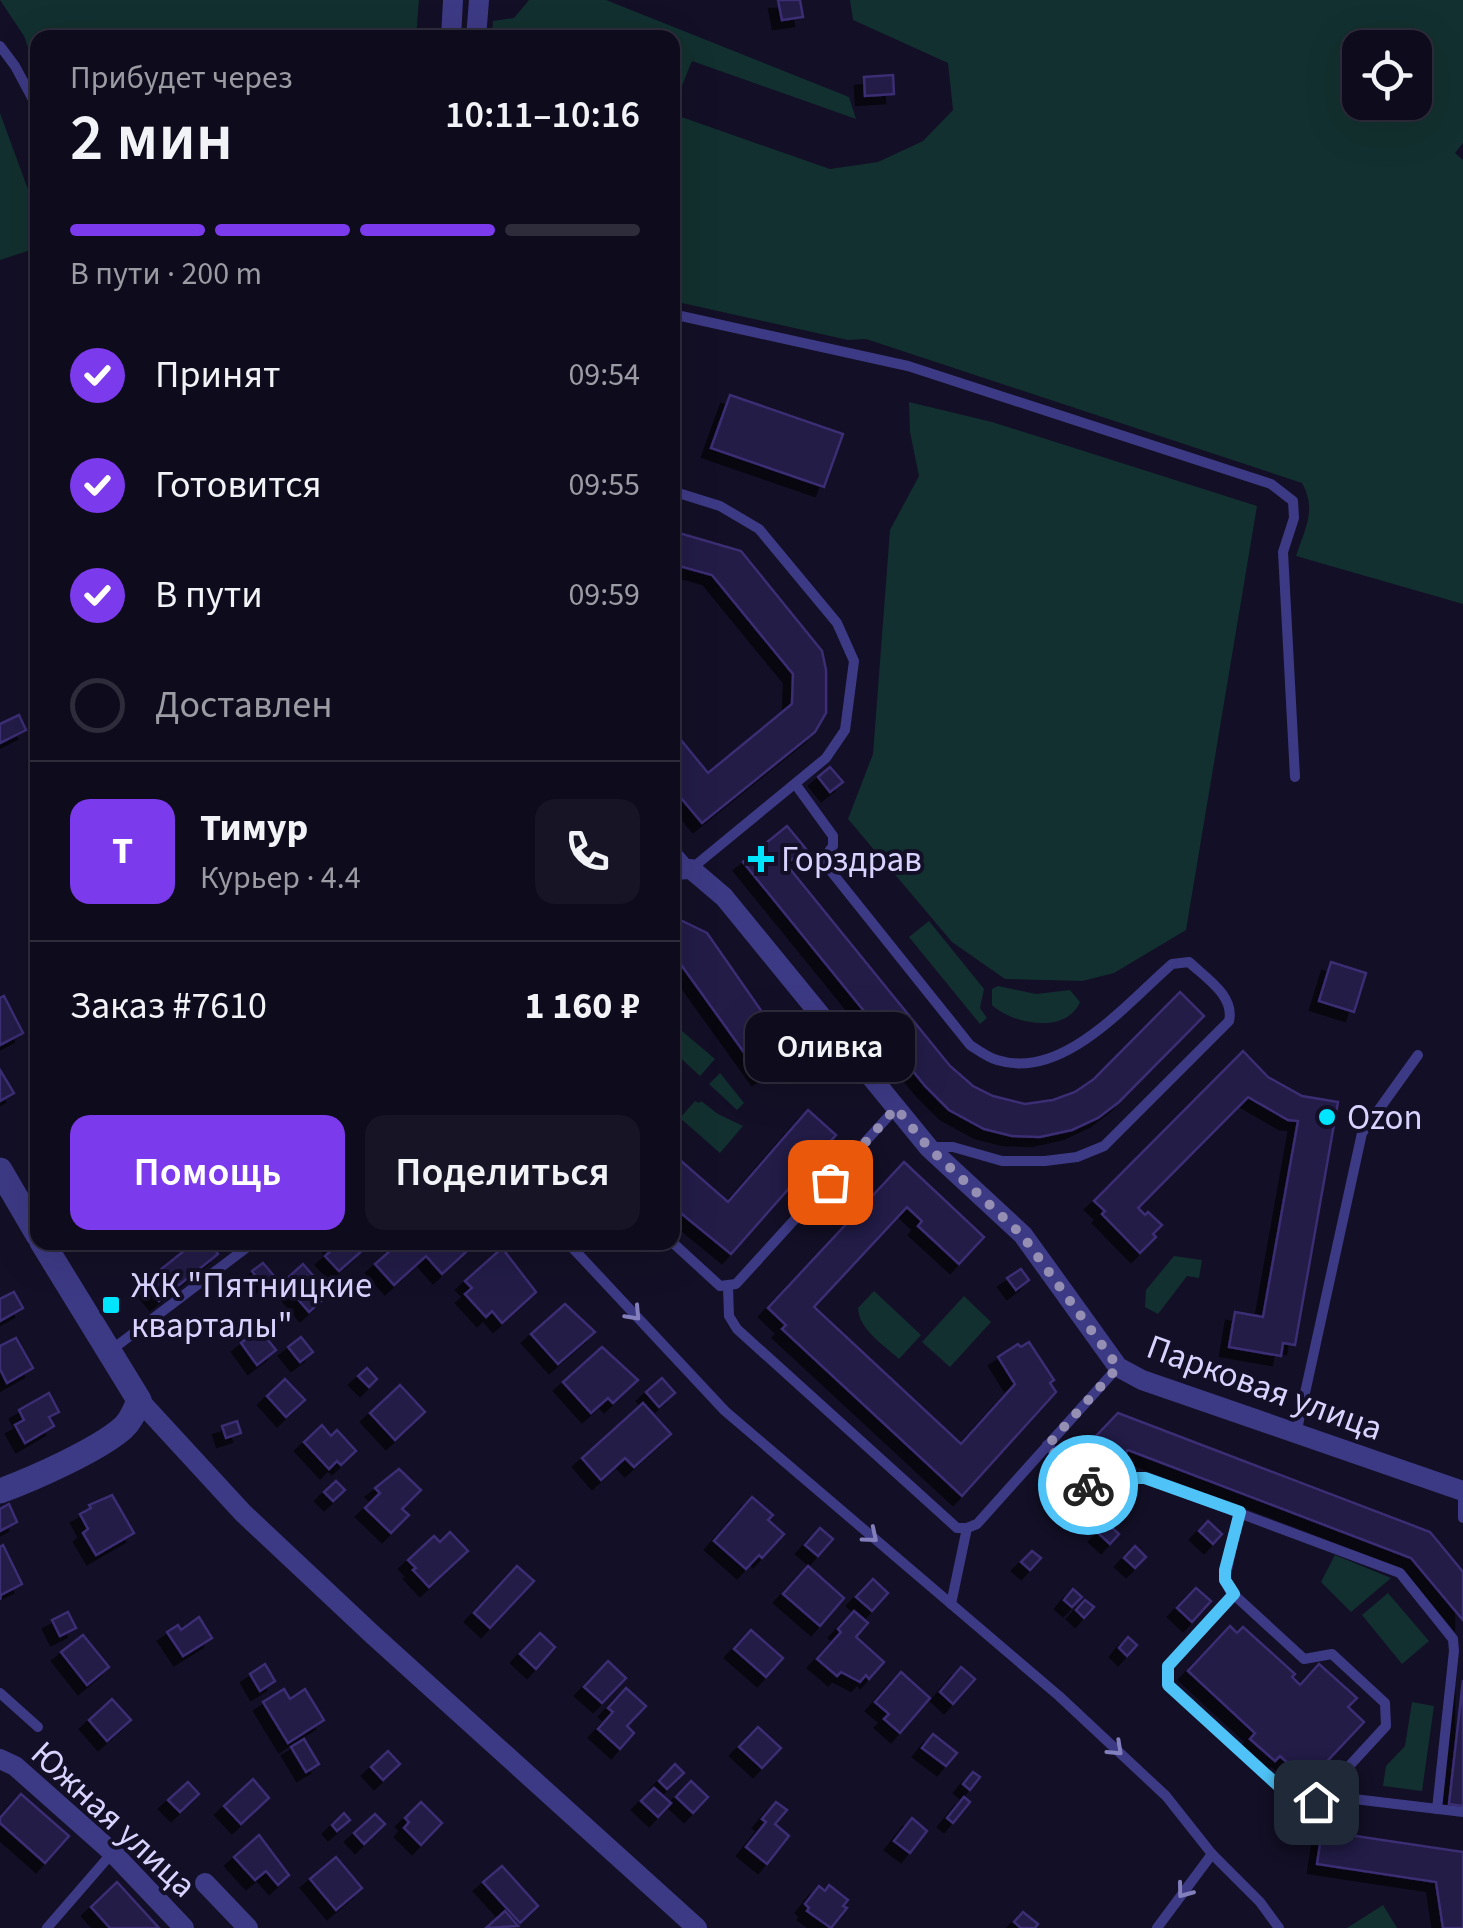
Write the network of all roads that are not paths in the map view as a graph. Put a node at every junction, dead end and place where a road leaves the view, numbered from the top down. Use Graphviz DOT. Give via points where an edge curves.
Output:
graph roads {
  1 [pos="453,0"];
  2 [pos="479,0"];
  3 [pos="451,30"];
  4 [pos="477,30"];
  5 [pos="0,46"];
  6 [pos="30,94"];
  7 [pos="680,316"];
  8 [pos="680,494"];
  9 [pos="1295,777"];
  10 [pos="796,785"];
  11 [pos="682,870"];
  12 [pos="1418,1055"];
  13 [pos="896,1108"];
  14 [pos="929,1148"];
  15 [pos="0,1170"];
  16 [pos="30,1221"];
  17 [pos="680,1249"];
  18 [pos="47,1250"];
  19 [pos="243,1250"];
  20 [pos="575,1250"];
  21 [pos="728,1287"];
  22 [pos="109,1351"];
  23 [pos="1118,1367"];
  24 [pos="138,1400"];
  25 [pos="1296,1435"];
  26 [pos="1047,1446"];
  27 [pos="0,1490"];
  28 [pos="1463,1492"];
  29 [pos="1240,1512"];
  30 [pos="1463,1518"];
  31 [pos="967,1528"];
  32 [pos="1234,1594"];
  33 [pos="951,1604"];
  34 [pos="0,1693"];
  35 [pos="38,1727"];
  36 [pos="0,1759"];
  37 [pos="1354,1799"];
  38 [pos="1437,1809"];
  39 [pos="1463,1812"];
  40 [pos="112,1852"];
  41 [pos="1212,1854"];
  42 [pos="205,1883"];
  43 [pos="47,1928"];
  44 [pos="184,1928"];
  45 [pos="248,1928"];
  46 [pos="697,1928"];
  47 [pos="1156,1928"];
  48 [pos="1280,1928"];
  1 -- 3 [label="street"];
  2 -- 4 [label="street"];
  5 -- 6 [label="lane"];
  7 -- 9 [label="lane" via="908,366 1271,484 1292,501 1294,518 1283,552"];
  8 -- 10 [label="lane" via="720,506 758,529 837,623 854,661 845,730"];
  10 -- 11 [label="lane"];
  10 -- 14 [label="lane" via="833,836 826,865 970,1045 996,1060 1021,1064 1074,1050 1181,961 1232,1009 1229,1021 1104,1146 1046,1161"];
  11 -- 13 [label="street, Парковая улица" via="724,897"];
  12 -- 25 [label="lane" via="1362,1132"];
  13 -- 14 [label="street, Парковая улица"];
  13 -- 21 [label="lane"];
  14 -- 23 [label="street, Парковая улица" via="1022,1235"];
  15 -- 16 [label="street"];
  17 -- 21 [label="lane"];
  18 -- 22 [label="street"];
  19 -- 22 [label="lane"];
  20 -- 33 [label="lane, one-way" via="725,1412"];
  21 -- 31 [label="lane" via="736,1330 957,1528"];
  22 -- 24 [label="street"];
  23 -- 25 [label="street, Парковая улица"];
  23 -- 26 [label="lane"];
  24 -- 27 [label="street" via="124,1428"];
  24 -- 46 [label="street" via="258,1526"];
  25 -- 28 [label="street, Парковая улица"];
  26 -- 29 [label="lane" via="1100,1495 1145,1478"];
  26 -- 31 [label="lane"];
  28 -- 30 [label="lane"];
  29 -- 32 [label="lane" via="1225,1570"];
  29 -- 38 [label="lane" via="1400,1573 1448,1630 1454,1650"];
  31 -- 33 [label="lane"];
  32 -- 32 [label="lane" via="1304,1659 1332,1654 1385,1704 1386,1726 1316,1802 1296,1802 1168,1685 1168,1666"];
  33 -- 41 [label="lane, one-way" via="1166,1796"];
  34 -- 35 [label="lane"];
  36 -- 40 [label="street, Южная улица"];
  37 -- 38 [label="lane"];
  38 -- 39 [label="lane"];
  40 -- 43 [label="lane"];
  40 -- 44 [label="street, Южная улица"];
  41 -- 47 [label="lane, one-way"];
  41 -- 48 [label="lane"];
  42 -- 45 [label="street"];
}
